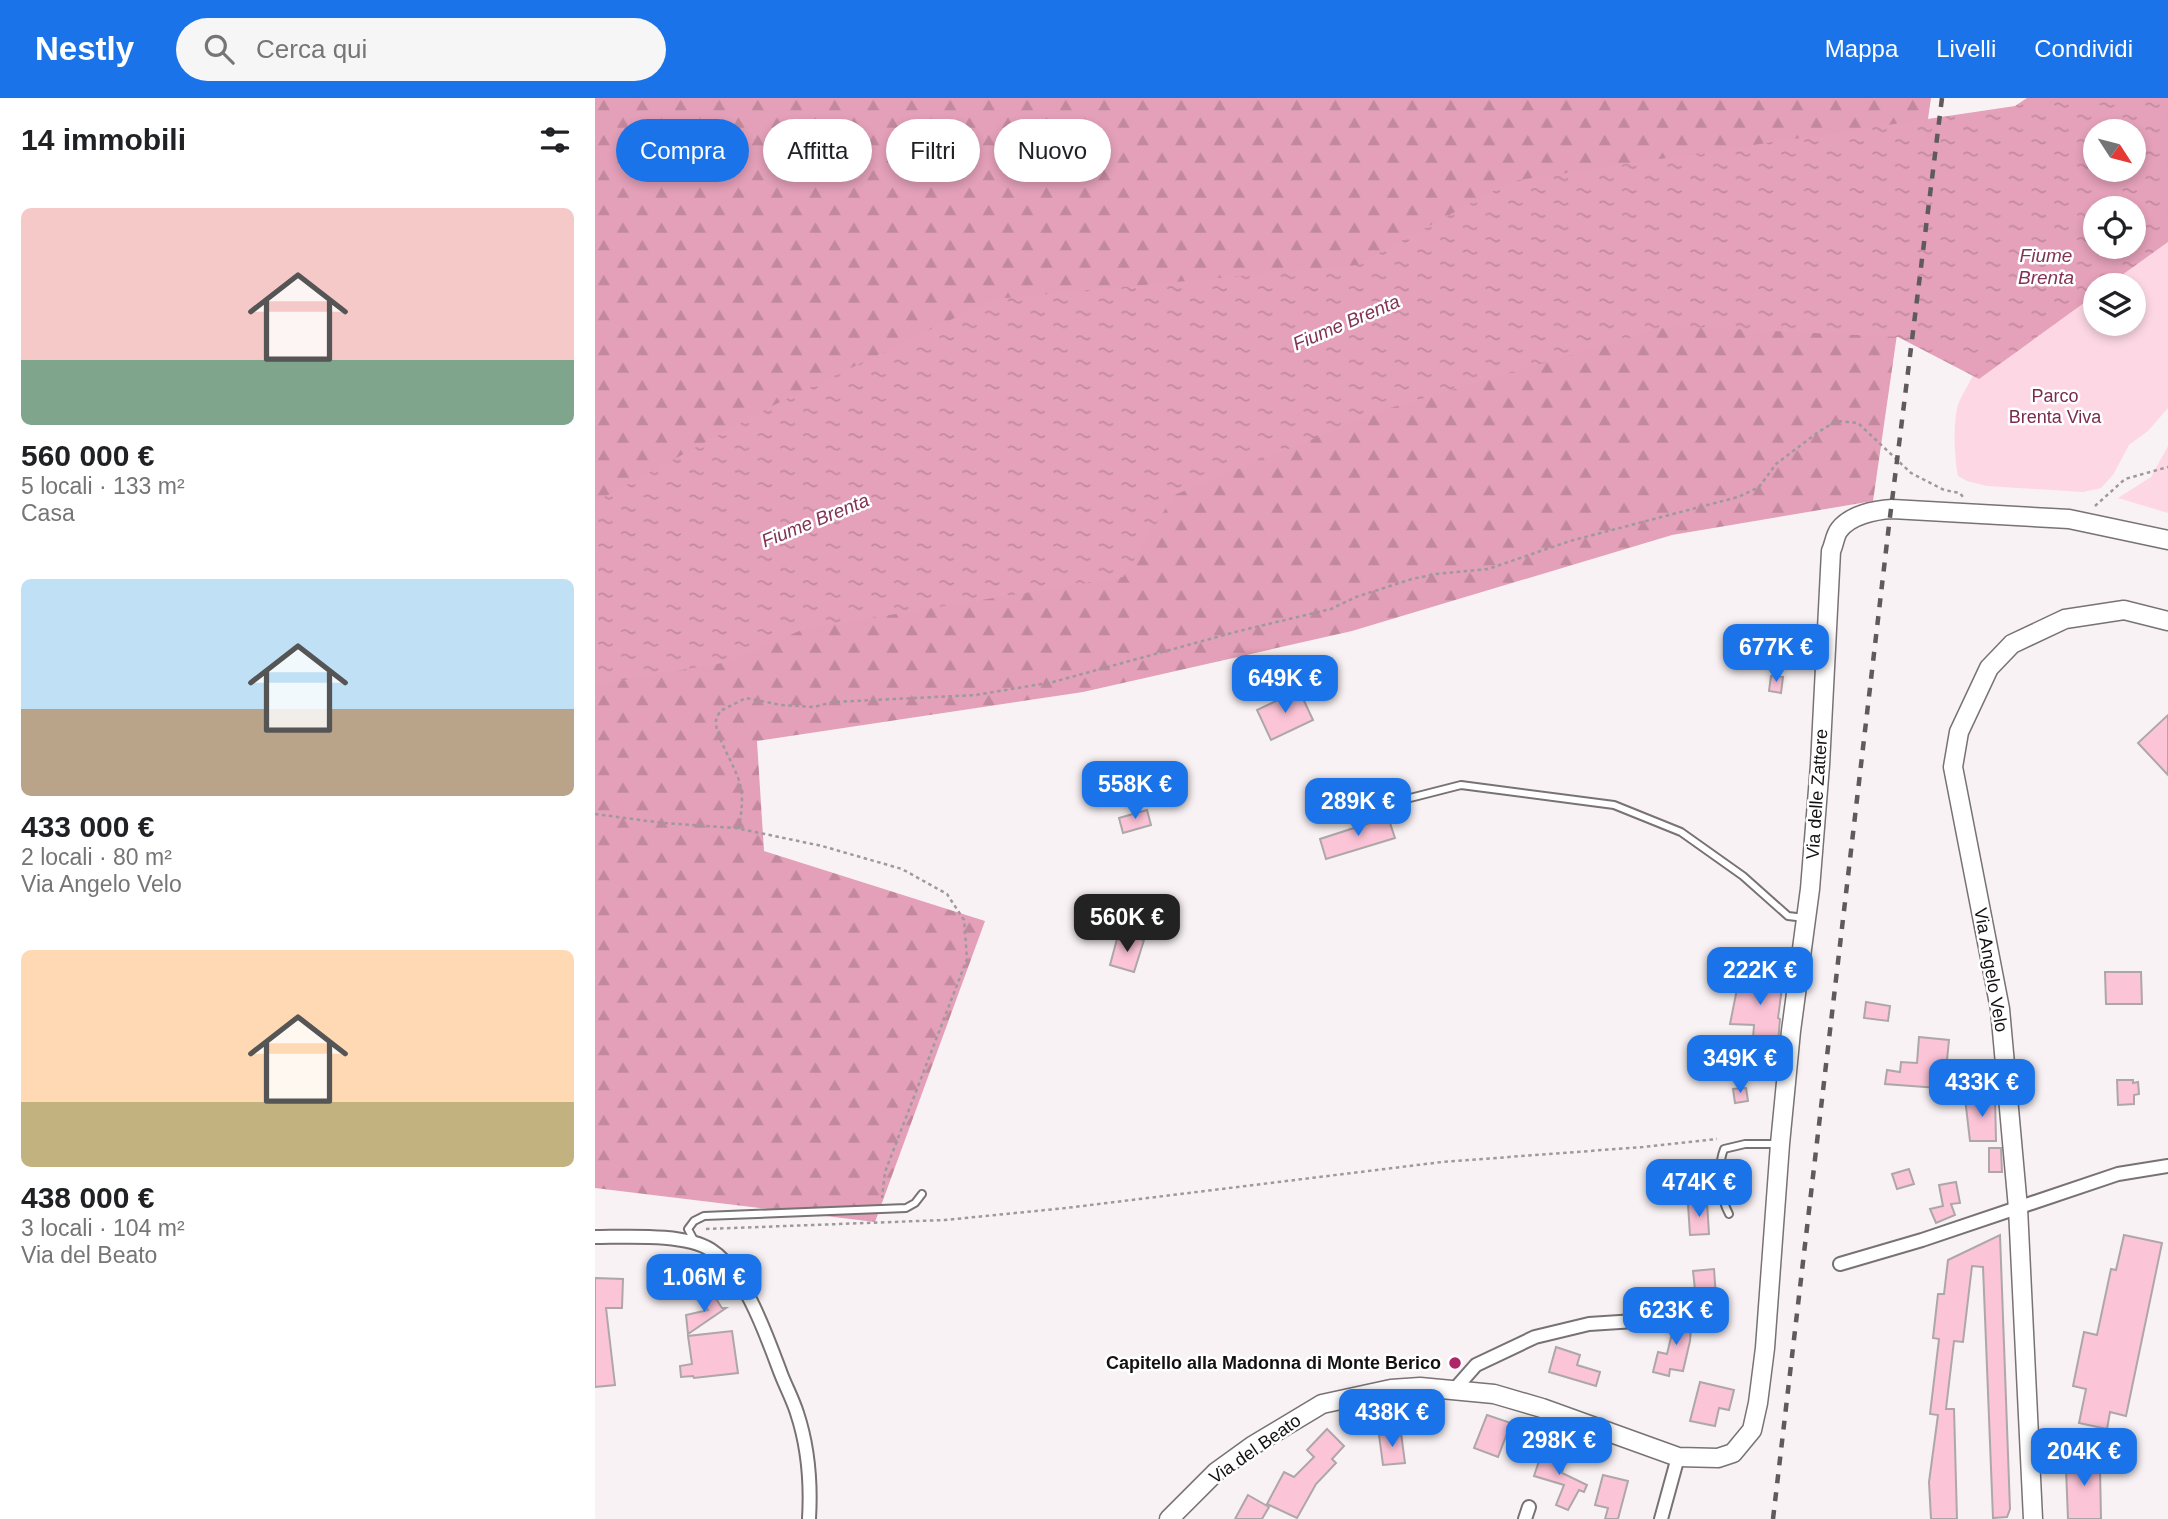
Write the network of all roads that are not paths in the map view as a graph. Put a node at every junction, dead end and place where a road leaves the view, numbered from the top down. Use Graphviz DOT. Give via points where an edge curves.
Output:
graph roads {
  1 [pos="2168,540"];
  2 [pos="2168,621"];
  3 [pos="1411,798"];
  4 [pos="1807,918"];
  5 [pos="1780,1144"];
  6 [pos="2168,1166"];
  7 [pos="922,1194"];
  8 [pos="2018,1208"];
  9 [pos="1729,1214"];
  10 [pos="595,1237"];
  11 [pos="696,1243"];
  12 [pos="1840,1264"];
  13 [pos="1773,1268"];
  14 [pos="1635,1321"];
  15 [pos="1454,1391"];
  16 [pos="1678,1457"];
  17 [pos="810,1519"];
  18 [pos="1169,1519"];
  19 [pos="1661,1519"];
  20 [pos="2033,1519"];
  1 -- 4 [label="street, Via delle Zattere" via="2079,520 1970,512 1876,510 1839,530 1832,551"];
  2 -- 8 [label="street, Via Angelo Velo" via="2124,610 2065,619 2012,643 1989,668 1959,732 1953,767 2000,1009"];
  3 -- 4 [label="lane" via="1461,785 1614,805 1681,832 1743,876 1788,916"];
  4 -- 5 [label="street, Via delle Zattere"];
  5 -- 9 [label="lane" via="1724,1149 1720,1160"];
  5 -- 13 [label="street, Via delle Zattere"];
  6 -- 8 [label="street" via="2117,1174"];
  7 -- 11 [label="lane" via="906,1208 704,1216 688,1229"];
  8 -- 12 [label="street"];
  8 -- 20 [label="street, Via Angelo Velo"];
  10 -- 11 [label="street"];
  11 -- 17 [label="street" via="728,1265 767,1334 797,1414 807,1464"];
  13 -- 16 [label="street, Via del Beato" via="1752,1430 1733,1453 1718,1458"];
  14 -- 15 [label="street" via="1589,1324 1535,1337 1476,1365"];
  15 -- 16 [label="street, Via del Beato" via="1506,1397"];
  15 -- 18 [label="street, Via del Beato" via="1391,1389 1322,1404 1216,1472"];
  16 -- 19 [label="street"];
}
